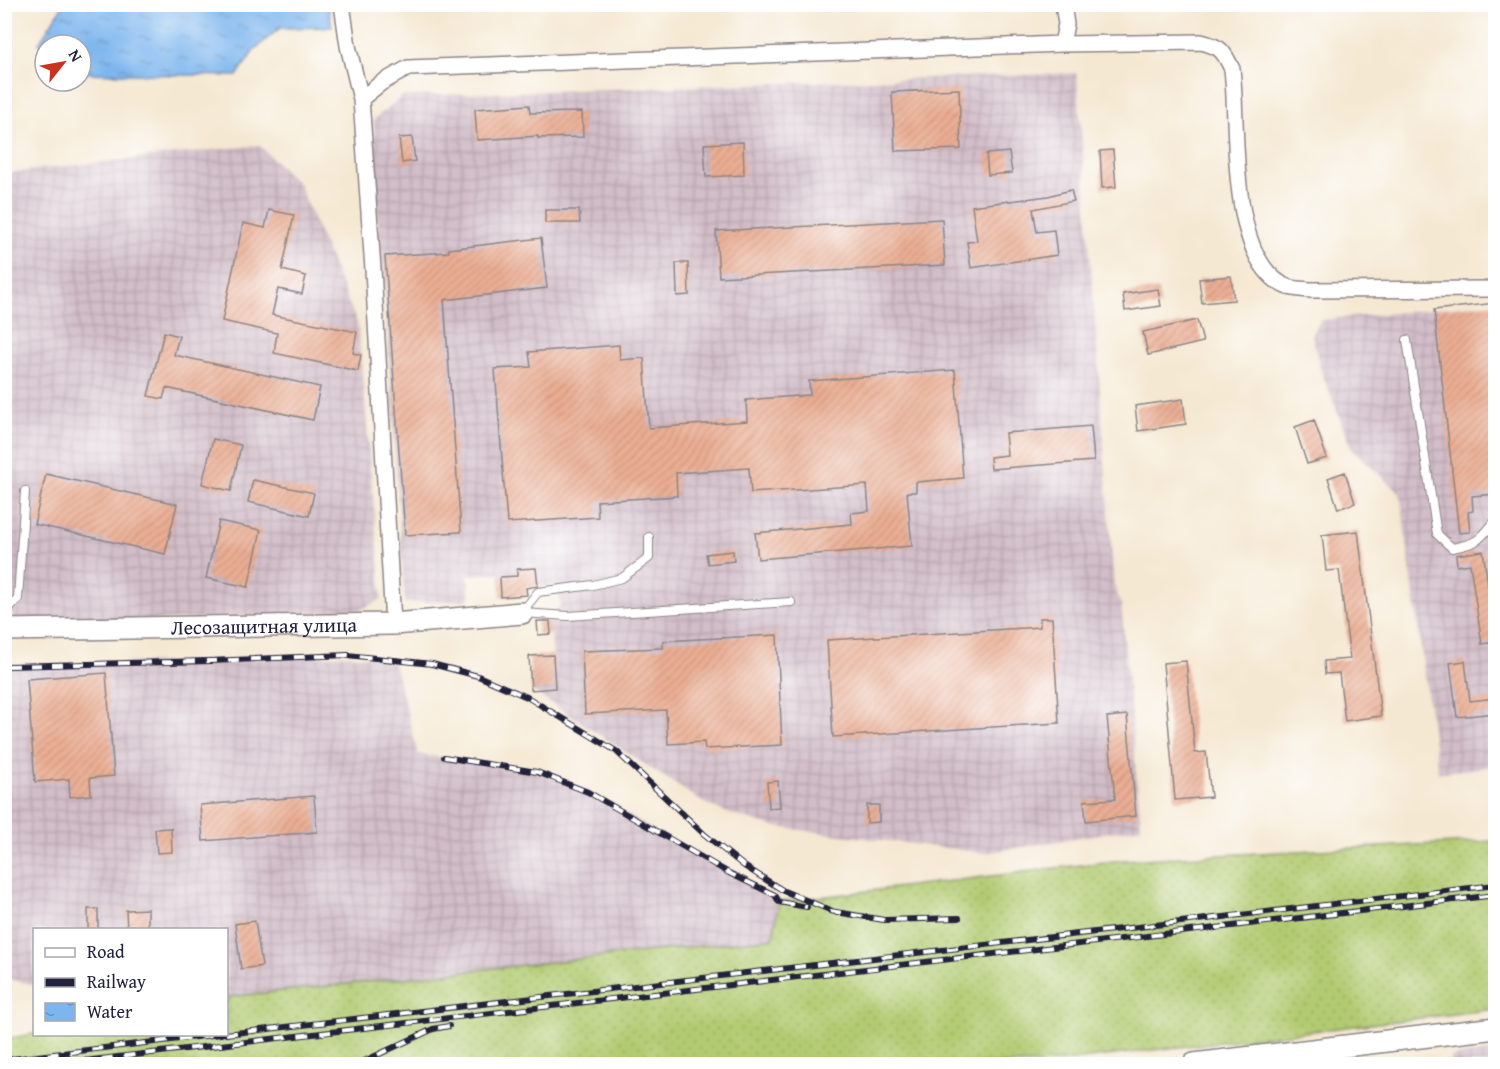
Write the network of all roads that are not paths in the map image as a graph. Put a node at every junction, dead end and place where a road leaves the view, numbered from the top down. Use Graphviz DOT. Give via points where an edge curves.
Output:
graph roads {
  1 [pos="342,4"];
  2 [pos="1063,4"];
  3 [pos="1062,44"];
  4 [pos="361,99"];
  5 [pos="1496,289"];
  6 [pos="1407,340"];
  7 [pos="26,491"];
  8 [pos="1496,520"];
  9 [pos="649,537"];
  10 [pos="791,602"];
  11 [pos="4,613"];
  12 [pos="522,613"];
  13 [pos="393,624"];
  14 [pos="4,630"];
  15 [pos="1496,1028"];
  16 [pos="1285,1059"];
  17 [pos="1194,1065"];
  1 -- 4 [label="street"];
  2 -- 3 [label="street" via="1066,24"];
  3 -- 4 [label="street" via="408,68 381,82"];
  3 -- 5 [label="street" via="1201,42 1217,46 1232,69 1242,214 1248,237 1266,272 1284,286 1310,290"];
  4 -- 13 [label="street"];
  6 -- 8 [label="lane" via="1437,534 1452,548 1471,544"];
  7 -- 11 [label="lane" via="18,599"];
  9 -- 12 [label="lane" via="649,558 622,578 538,591"];
  10 -- 12 [label="lane" via="568,616"];
  12 -- 13 [label="street, Лесозащитная улица"];
  13 -- 14 [label="street, Лесозащитная улица"];
  15 -- 16 [label="street"];
  16 -- 17 [label="street"];
}
